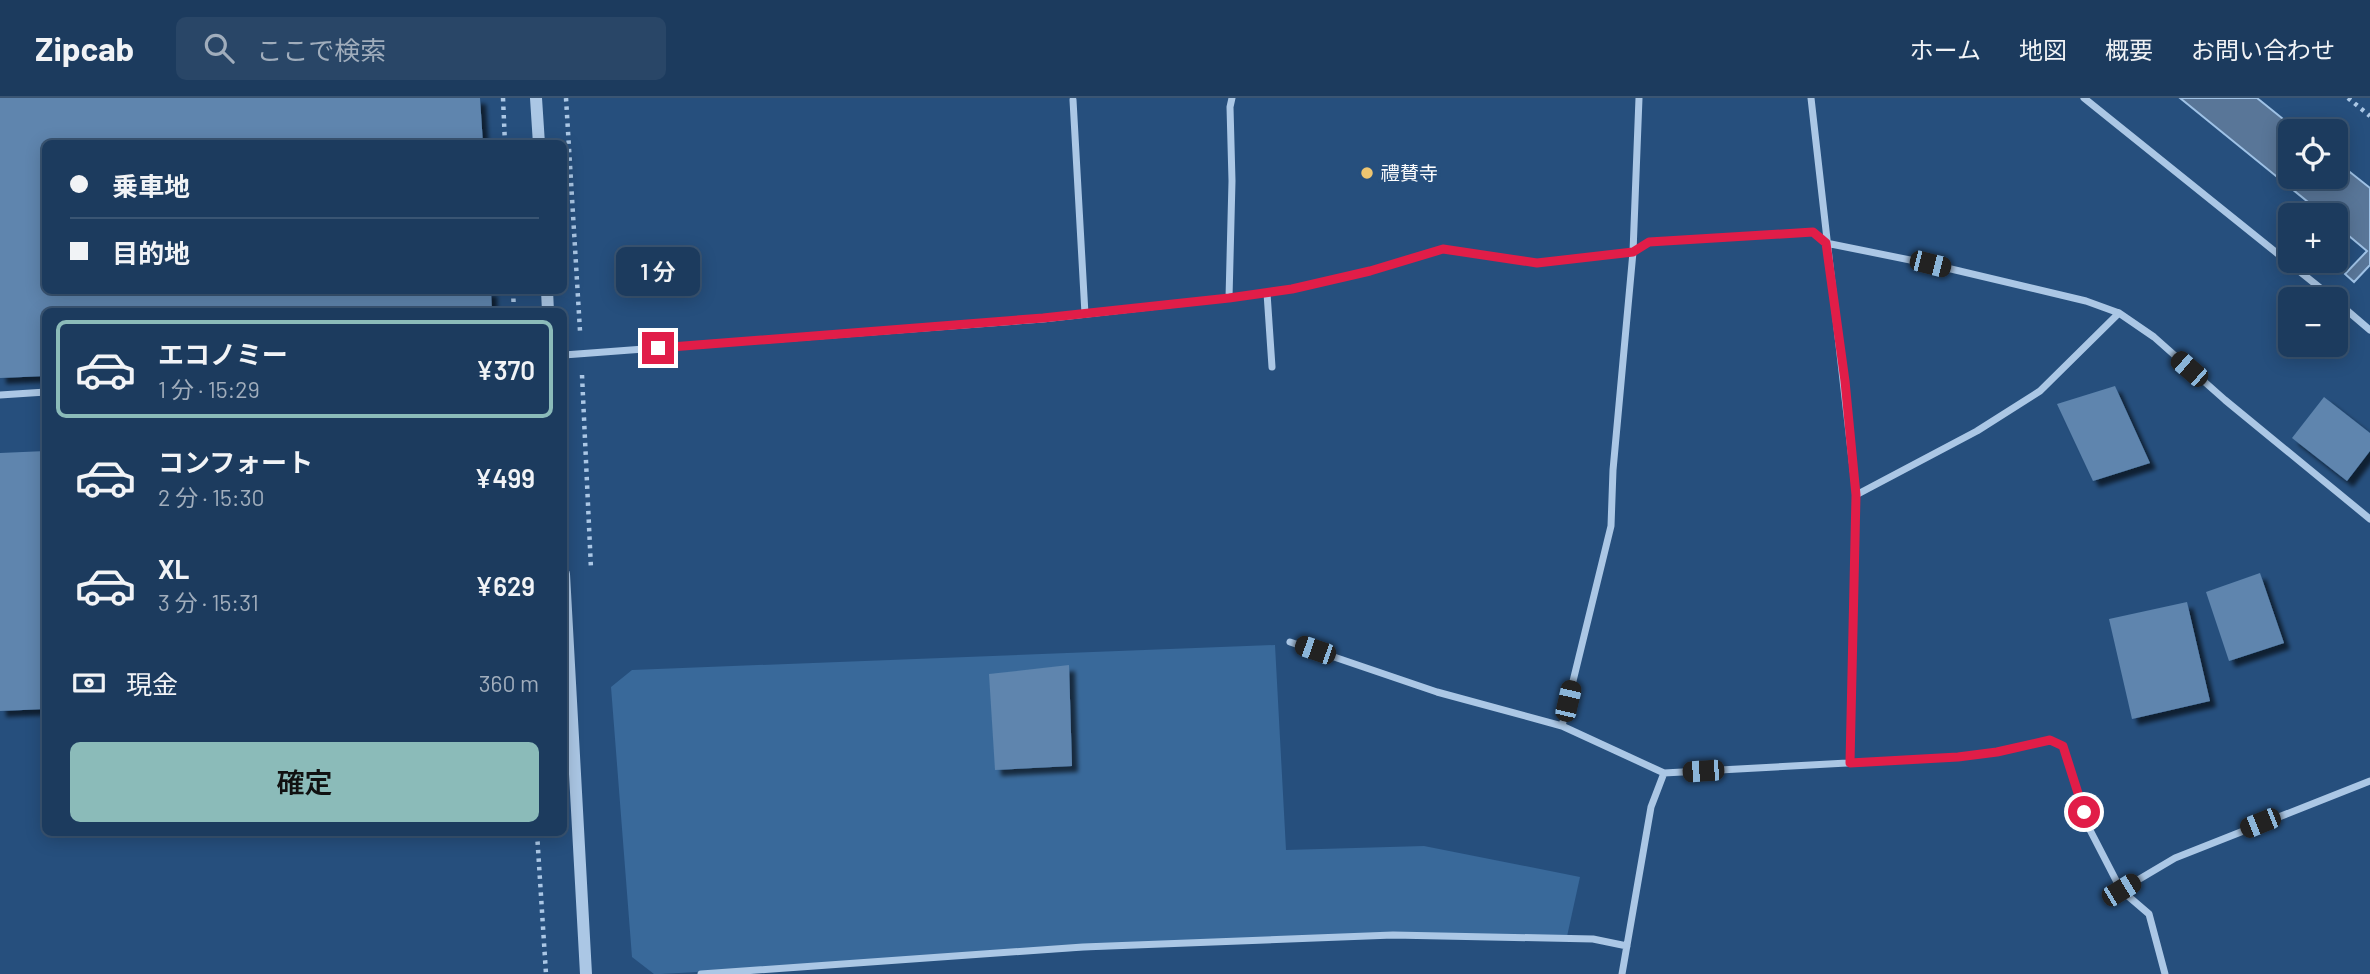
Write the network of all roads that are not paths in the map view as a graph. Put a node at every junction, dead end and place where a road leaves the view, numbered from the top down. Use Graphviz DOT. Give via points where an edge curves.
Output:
graph roads {
  1 [pos="536,98"];
  2 [pos="1232,98"];
  3 [pos="1639,98"];
  4 [pos="1811,98"];
  5 [pos="2084,98"];
  6 [pos="1073,100"];
  7 [pos="539,140"];
  8 [pos="1826,243"];
  9 [pos="1633,252"];
  10 [pos="2319,287"];
  11 [pos="1267,293"];
  12 [pos="1229,298"];
  13 [pos="2348,311"];
  14 [pos="2119,313"];
  15 [pos="1084,314"];
  16 [pos="2370,330"];
  17 [pos="567,355"];
  18 [pos="1272,368"];
  19 [pos="42,392"];
  20 [pos="0,395"];
  21 [pos="1856,495"];
  22 [pos="2370,519"];
  23 [pos="567,629"];
  24 [pos="1290,642"];
  25 [pos="1562,726"];
  26 [pos="1850,763"];
  27 [pos="1664,773"];
  28 [pos="2370,781"];
  29 [pos="2121,890"];
  30 [pos="1627,946"];
  31 [pos="586,974"];
  32 [pos="701,974"];
  33 [pos="1622,974"];
  34 [pos="2165,974"];
  1 -- 7 [label="street"];
  2 -- 12 [label="street"];
  3 -- 9 [label="street"];
  4 -- 8 [label="street"];
  5 -- 10 [label="street"];
  6 -- 15 [label="street"];
  8 -- 9 [label="street" via="1813,232 1649,242"];
  8 -- 14 [label="street" via="2086,301"];
  8 -- 21 [label="street"];
  9 -- 11 [label="street" via="1537,263 1443,249 1370,271"];
  9 -- 25 [label="street" via="1611,526"];
  11 -- 12 [label="street"];
  11 -- 18 [label="street"];
  12 -- 15 [label="street"];
  13 -- 16 [label="street"];
  14 -- 21 [label="street" via="2040,391 1977,431"];
  14 -- 22 [label="street" via="2154,337"];
  15 -- 17 [label="street"];
  19 -- 20 [label="street"];
  21 -- 26 [label="street"];
  23 -- 31 [label="street"];
  24 -- 25 [label="street" via="1437,692"];
  25 -- 27 [label="street"];
  26 -- 27 [label="street"];
  26 -- 29 [label="street" via="1958,757 2050,740 2063,746 2090,830"];
  27 -- 30 [label="street" via="1651,807"];
  28 -- 29 [label="street" via="2175,858"];
  29 -- 34 [label="street" via="2149,914"];
  30 -- 32 [label="street" via="1593,939 1393,935 1083,947"];
  30 -- 33 [label="street"];
}
